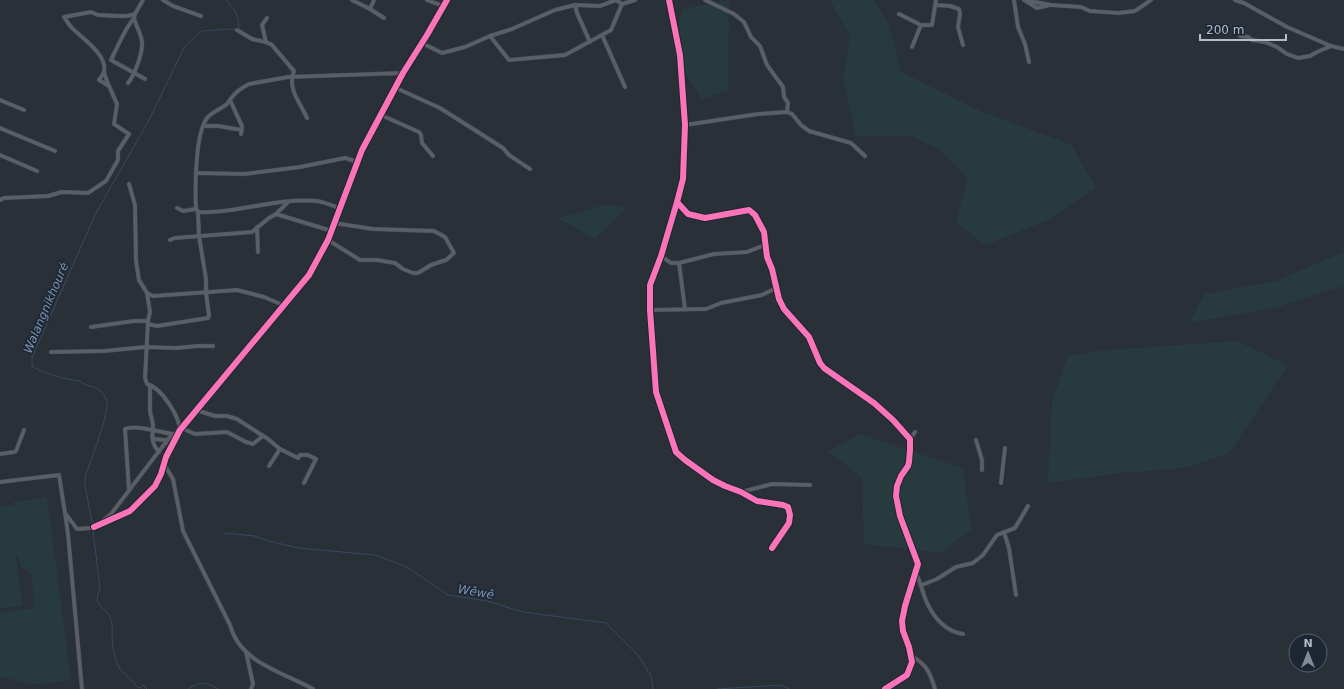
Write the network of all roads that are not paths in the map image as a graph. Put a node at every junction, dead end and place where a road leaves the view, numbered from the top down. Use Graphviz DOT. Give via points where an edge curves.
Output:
graph roads {
  1 [pos="143,0"];
  2 [pos="163,0"];
  3 [pos="352,0"];
  4 [pos="374,0"];
  5 [pos="426,0"];
  6 [pos="447,0"];
  7 [pos="635,0"];
  8 [pos="669,0"];
  9 [pos="704,0"];
  10 [pos="936,0"];
  11 [pos="1014,0"];
  12 [pos="1025,0"];
  13 [pos="1151,0"];
  14 [pos="1235,0"];
  15 [pos="622,4"];
  16 [pos="575,5"];
  17 [pos="935,5"];
  18 [pos="443,6"];
  19 [pos="370,9"];
  20 [pos="899,14"];
  21 [pos="134,16"];
  22 [pos="201,16"];
  23 [pos="267,18"];
  24 [pos="384,18"];
  25 [pos="921,25"];
  26 [pos="237,30"];
  27 [pos="602,35"];
  28 [pos="490,36"];
  29 [pos="1240,36"];
  30 [pos="266,42"];
  31 [pos="590,42"];
  32 [pos="422,43"];
  33 [pos="963,45"];
  34 [pos="1331,46"];
  35 [pos="912,47"];
  36 [pos="1344,48"];
  37 [pos="1029,62"];
  38 [pos="104,73"];
  39 [pos="134,73"];
  40 [pos="403,73"];
  41 [pos="290,77"];
  42 [pos="145,79"];
  43 [pos="128,83"];
  44 [pos="109,86"];
  45 [pos="625,86"];
  46 [pos="396,88"];
  47 [pos="0,100"];
  48 [pos="230,100"];
  49 [pos="24,110"];
  50 [pos="786,112"];
  51 [pos="381,115"];
  52 [pos="307,118"];
  53 [pos="685,125"];
  54 [pos="203,126"];
  55 [pos="0,128"];
  56 [pos="54,151"];
  57 [pos="0,156"];
  58 [pos="433,156"];
  59 [pos="865,156"];
  60 [pos="358,162"];
  61 [pos="530,169"];
  62 [pos="37,171"];
  63 [pos="196,172"];
  64 [pos="129,184"];
  65 [pos="0,200"];
  66 [pos="288,202"];
  67 [pos="677,202"];
  68 [pos="176,208"];
  69 [pos="340,208"];
  70 [pos="197,211"];
  71 [pos="276,214"];
  72 [pos="334,223"];
  73 [pos="257,228"];
  74 [pos="332,231"];
  75 [pos="199,236"];
  76 [pos="170,240"];
  77 [pos="328,240"];
  78 [pos="765,245"];
  79 [pos="258,252"];
  80 [pos="661,256"];
  81 [pos="679,263"];
  82 [pos="776,288"];
  83 [pos="206,292"];
  84 [pos="147,293"];
  85 [pos="283,305"];
  86 [pos="685,309"];
  87 [pos="650,310"];
  88 [pos="148,323"];
  89 [pos="91,327"];
  90 [pos="213,346"];
  91 [pos="146,347"];
  92 [pos="51,352"];
  93 [pos="150,385"];
  94 [pos="196,410"];
  95 [pos="180,429"];
  96 [pos="24,430"];
  97 [pos="151,430"];
  98 [pos="914,432"];
  99 [pos="174,434"];
  100 [pos="263,436"];
  101 [pos="152,437"];
  102 [pos="910,439"];
  103 [pos="976,440"];
  104 [pos="166,443"];
  105 [pos="1004,448"];
  106 [pos="280,449"];
  107 [pos="159,452"];
  108 [pos="0,454"];
  109 [pos="164,464"];
  110 [pos="269,466"];
  111 [pos="982,470"];
  112 [pos="0,482"];
  113 [pos="304,483"];
  114 [pos="1001,483"];
  115 [pos="810,485"];
  116 [pos="129,490"];
  117 [pos="741,492"];
  118 [pos="1028,506"];
  119 [pos="65,513"];
  120 [pos="91,528"];
  121 [pos="1004,532"];
  122 [pos="772,548"];
  123 [pos="916,573"];
  124 [pos="922,585"];
  125 [pos="1016,595"];
  126 [pos="963,634"];
  127 [pos="246,652"];
  128 [pos="911,656"];
  129 [pos="82,689"];
  130 [pos="251,689"];
  131 [pos="313,689"];
  132 [pos="885,689"];
  133 [pos="935,689"];
  1 -- 21 [label="street"];
  2 -- 22 [label="street"];
  3 -- 19 [label="street"];
  4 -- 19 [label="street"];
  5 -- 18 [label="street"];
  6 -- 18 [label="street"];
  7 -- 15 [label="street"];
  8 -- 53 [label="street" via="680,55"];
  9 -- 50 [label="street" via="734,14 744,22 782,87 788,103"];
  10 -- 17 [label="street"];
  11 -- 37 [label="street" via="1018,27"];
  12 -- 13 [label="street" via="1118,13 1135,11"];
  14 -- 34 [label="street"];
  15 -- 16 [label="street" via="616,0 600,6"];
  15 -- 27 [label="street" via="611,30"];
  16 -- 28 [label="street" via="555,10"];
  16 -- 31 [label="street"];
  17 -- 25 [label="street" via="932,25"];
  17 -- 33 [label="street" via="959,9 958,27"];
  18 -- 32 [label="street"];
  19 -- 24 [label="street"];
  20 -- 25 [label="street"];
  21 -- 38 [label="street" via="98,15 91,12 64,17 98,53 104,66"];
  21 -- 39 [label="street" via="142,45"];
  21 -- 39 [label="street" via="111,60"];
  23 -- 30 [label="street" via="262,25"];
  25 -- 35 [label="street"];
  26 -- 30 [label="street" via="252,39"];
  27 -- 31 [label="street"];
  27 -- 45 [label="street"];
  28 -- 31 [label="street" via="509,60 564,55"];
  28 -- 32 [label="street" via="465,47 442,53"];
  29 -- 34 [label="street" via="1264,42 1298,58 1310,56"];
  30 -- 41 [label="street" via="272,45 294,71"];
  32 -- 40 [label="street"];
  34 -- 36 [label="street"];
  38 -- 44 [label="street"];
  38 -- 44 [label="street" via="99,80"];
  39 -- 42 [label="street"];
  39 -- 43 [label="street"];
  40 -- 41 [label="street"];
  40 -- 46 [label="street"];
  41 -- 48 [label="street" via="243,86"];
  41 -- 52 [label="street" via="292,89"];
  44 -- 65 [label="street" via="116,104 114,124 129,134 118,151 118,160 106,181 88,193 62,192 48,196"];
  46 -- 51 [label="street"];
  46 -- 61 [label="street" via="440,108 503,148"];
  47 -- 49 [label="street"];
  48 -- 54 [label="street" via="208,117"];
  48 -- 54 [label="street" via="242,126 242,132 218,126"];
  50 -- 53 [label="street"];
  50 -- 59 [label="street" via="792,114 810,131 851,143"];
  51 -- 58 [label="street" via="419,132 422,143"];
  51 -- 60 [label="street"];
  53 -- 67 [label="street" via="683,179"];
  54 -- 63 [label="street"];
  55 -- 56 [label="street"];
  57 -- 62 [label="street"];
  60 -- 63 [label="street" via="345,158 245,174"];
  60 -- 69 [label="street"];
  63 -- 70 [label="street"];
  64 -- 84 [label="street" via="134,205 139,280"];
  66 -- 69 [label="street" via="317,202"];
  66 -- 70 [label="street" via="211,213"];
  66 -- 71 [label="street"];
  67 -- 78 [label="street" via="688,214 706,218 749,210 755,215 764,232"];
  67 -- 80 [label="street"];
  68 -- 70 [label="street"];
  69 -- 72 [label="street"];
  70 -- 75 [label="street"];
  71 -- 73 [label="street"];
  71 -- 74 [label="street"];
  72 -- 74 [label="street"];
  72 -- 77 [label="street" via="373,229 434,231 445,236 454,253 446,260 413,273 395,263 360,260"];
  73 -- 75 [label="street" via="252,232"];
  73 -- 79 [label="street"];
  74 -- 77 [label="street"];
  75 -- 76 [label="street"];
  75 -- 83 [label="street"];
  77 -- 85 [label="street" via="309,275"];
  78 -- 81 [label="street" via="748,252 714,254"];
  78 -- 82 [label="street"];
  80 -- 81 [label="street" via="671,263"];
  80 -- 87 [label="street" via="650,285"];
  81 -- 86 [label="street"];
  82 -- 86 [label="street" via="762,295 721,303 706,309"];
  82 -- 102 [label="street" via="784,309 809,337 824,368 874,403"];
  83 -- 84 [label="street" via="153,296"];
  83 -- 85 [label="street" via="236,290"];
  83 -- 88 [label="street" via="208,318 157,326"];
  84 -- 88 [label="street" via="150,312"];
  85 -- 94 [label="street"];
  86 -- 87 [label="street"];
  87 -- 117 [label="street" via="656,392 676,452 713,480"];
  88 -- 89 [label="street" via="134,321"];
  88 -- 91 [label="street"];
  90 -- 91 [label="street"];
  91 -- 92 [label="street"];
  91 -- 93 [label="street" via="145,378"];
  93 -- 95 [label="street" via="173,409"];
  93 -- 97 [label="street" via="153,426"];
  94 -- 95 [label="street"];
  94 -- 100 [label="street" via="237,419"];
  95 -- 99 [label="street"];
  95 -- 100 [label="street" via="195,434 228,432 253,444"];
  95 -- 109 [label="street"];
  96 -- 108 [label="street" via="16,451"];
  97 -- 99 [label="street"];
  97 -- 101 [label="street"];
  97 -- 116 [label="street" via="126,429"];
  98 -- 102 [label="street"];
  99 -- 104 [label="street"];
  100 -- 106 [label="street"];
  101 -- 104 [label="street" via="165,440"];
  101 -- 107 [label="street" via="153,444"];
  102 -- 123 [label="street" via="909,462 901,476 896,496 900,516 918,564"];
  103 -- 111 [label="street"];
  104 -- 107 [label="street"];
  105 -- 114 [label="street"];
  106 -- 110 [label="street"];
  106 -- 113 [label="street" via="298,458 305,454 316,459"];
  107 -- 116 [label="street"];
  109 -- 116 [label="street" via="155,486 130,511 94,527 111,514"];
  109 -- 127 [label="street" via="173,479 183,530 233,635"];
  112 -- 119 [label="street" via="59,475"];
  115 -- 117 [label="street" via="772,484"];
  117 -- 122 [label="street" via="757,501 783,505 789,510 789,522"];
  118 -- 121 [label="street" via="1015,528"];
  119 -- 120 [label="street" via="77,529"];
  119 -- 129 [label="street"];
  121 -- 124 [label="street" via="997,535 983,556 974,563 956,568"];
  121 -- 125 [label="street"];
  123 -- 124 [label="street"];
  123 -- 128 [label="street" via="904,606 902,621"];
  124 -- 126 [label="street" via="928,605 939,621 955,633"];
  127 -- 130 [label="street" via="253,684"];
  127 -- 131 [label="street" via="258,662"];
  128 -- 132 [label="street" via="912,662 907,675"];
  128 -- 133 [label="street" via="930,672"];
}
